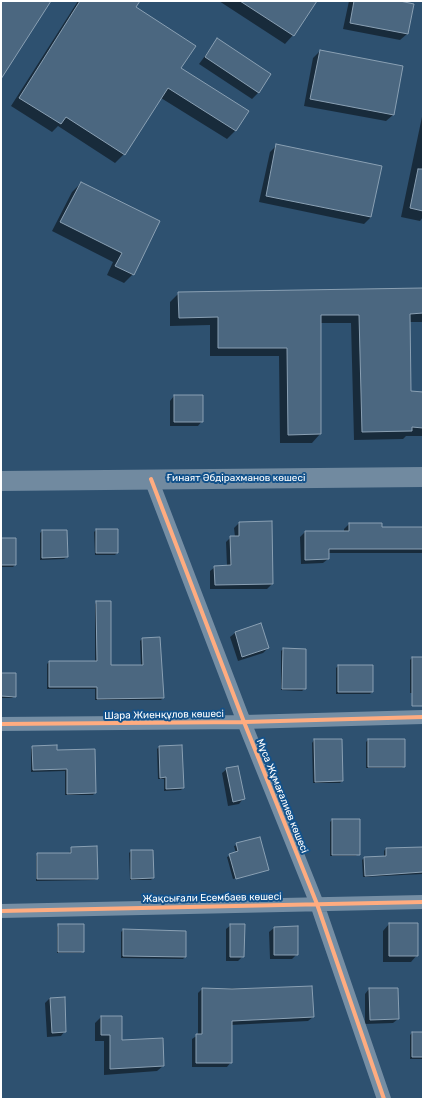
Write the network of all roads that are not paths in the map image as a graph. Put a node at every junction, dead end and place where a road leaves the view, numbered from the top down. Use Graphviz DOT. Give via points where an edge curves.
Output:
graph roads {
  1 [pos="423,477"];
  2 [pos="151,479"];
  3 [pos="1,481"];
  4 [pos="423,717"];
  5 [pos="244,722"];
  6 [pos="1,724"];
  7 [pos="423,902"];
  8 [pos="318,904"];
  9 [pos="1,911"];
  10 [pos="384,1099"];
  1 -- 2 [label="street, Ғинаят Әбдірахманов көшесі"];
  2 -- 3 [label="street, Ғинаят Әбдірахманов көшесі"];
  2 -- 5 [label="street, Мұса Жұмағалиев көшесі"];
  4 -- 5 [label="street, Шара Жиенқұлов көшесі"];
  5 -- 6 [label="street, Шара Жиенқұлов көшесі"];
  5 -- 8 [label="street, Мұса Жұмағалиев көшесі"];
  7 -- 8 [label="street, Жақсығали Есембаев көшесi"];
  8 -- 9 [label="street, Жақсығали Есембаев көшесi"];
  8 -- 10 [label="street, Мұса Жұмағалиев көшесі"];
}
